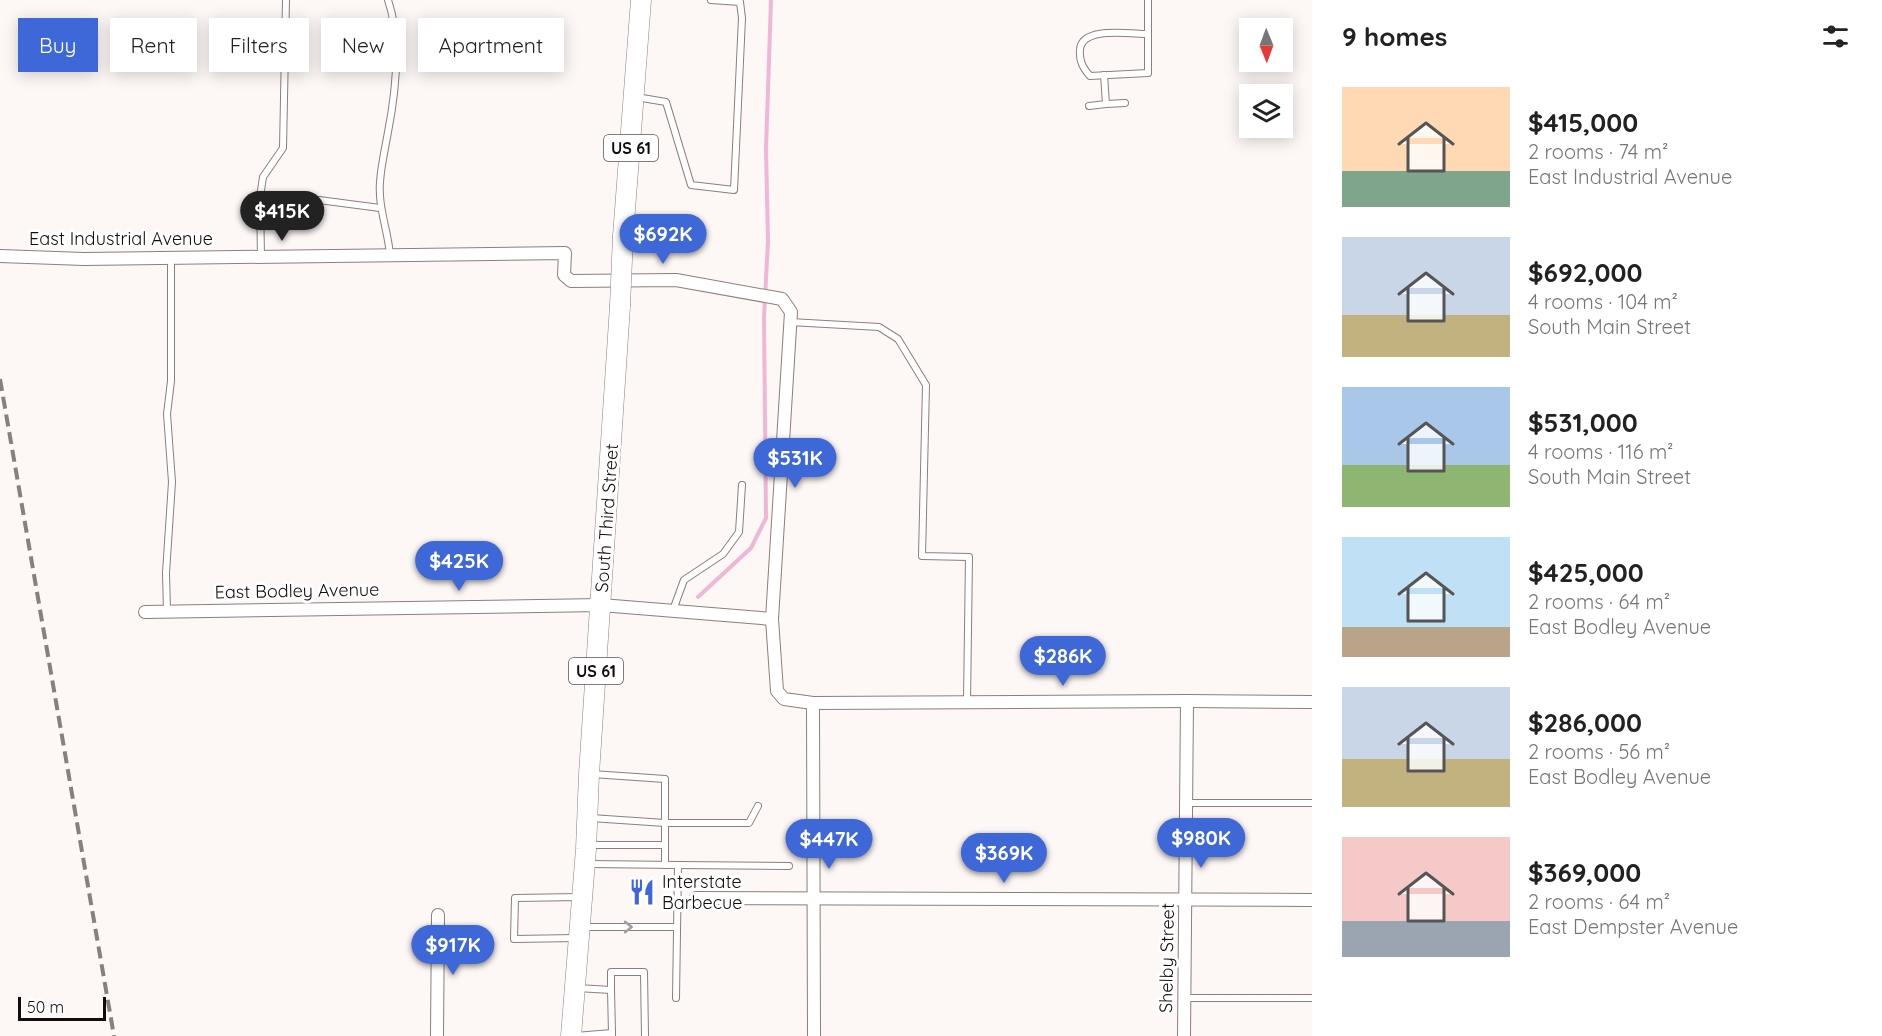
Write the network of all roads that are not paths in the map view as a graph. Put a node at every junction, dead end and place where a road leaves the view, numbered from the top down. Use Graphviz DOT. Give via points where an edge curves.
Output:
graph roads {
  1 [pos="286,0"];
  2 [pos="388,0"];
  3 [pos="641,0"];
  4 [pos="711,0"];
  5 [pos="1148,0"];
  6 [pos="1148,34"];
  7 [pos="1104,75"];
  8 [pos="634,97"];
  9 [pos="1125,103"];
  10 [pos="1106,104"];
  11 [pos="1089,106"];
  12 [pos="260,204"];
  13 [pos="380,208"];
  14 [pos="390,255"];
  15 [pos="0,256"];
  16 [pos="261,257"];
  17 [pos="171,258"];
  18 [pos="790,322"];
  19 [pos="742,485"];
  20 [pos="601,605"];
  21 [pos="167,611"];
  22 [pos="673,611"];
  23 [pos="145,612"];
  24 [pos="772,619"];
  25 [pos="1187,701"];
  26 [pos="967,702"];
  27 [pos="1312,702"];
  28 [pos="813,704"];
  29 [pos="589,774"];
  30 [pos="1186,803"];
  31 [pos="1312,803"];
  32 [pos="758,806"];
  33 [pos="587,818"];
  34 [pos="665,823"];
  35 [pos="665,845"];
  36 [pos="586,855"];
  37 [pos="665,865"];
  38 [pos="678,865"];
  39 [pos="789,866"];
  40 [pos="582,897"];
  41 [pos="696,898"];
  42 [pos="814,898"];
  43 [pos="1186,900"];
  44 [pos="1312,900"];
  45 [pos="438,915"];
  46 [pos="676,927"];
  47 [pos="580,932"];
  48 [pos="575,988"];
  49 [pos="611,990"];
  50 [pos="1185,998"];
  51 [pos="1312,998"];
  52 [pos="676,999"];
  53 [pos="612,1035"];
  54 [pos="437,1036"];
  55 [pos="571,1036"];
  56 [pos="645,1036"];
  57 [pos="814,1036"];
  58 [pos="1184,1036"];
  1 -- 12 [label="lane" via="283,148 263,177"];
  2 -- 13 [label="lane" via="394,16 396,72 380,182"];
  3 -- 8 [label="main road, South Third Street / US 61"];
  4 -- 8 [label="lane" via="740,2 742,18 734,190 691,185 666,102"];
  5 -- 6 [label="lane"];
  6 -- 7 [label="lane" via="1148,73"];
  6 -- 7 [label="lane" via="1096,34 1084,38 1080,59 1084,69 1090,76"];
  7 -- 10 [label="lane"];
  8 -- 20 [label="main road, South Third Street / US 61, bridge"];
  9 -- 10 [label="lane"];
  10 -- 11 [label="lane"];
  12 -- 13 [label="lane" via="319,200"];
  12 -- 16 [label="lane"];
  13 -- 14 [label="lane"];
  14 -- 16 [label="street, East Industrial Avenue"];
  14 -- 18 [label="street, East Industrial Avenue" via="565,253 564,275 571,281 676,279 782,299 791,312"];
  15 -- 17 [label="street, East Industrial Avenue"];
  16 -- 17 [label="street, East Industrial Avenue"];
  17 -- 21 [label="lane" via="171,381 167,414 172,482"];
  18 -- 24 [label="street"];
  18 -- 26 [label="lane" via="879,327 898,339 926,385 922,556 969,557"];
  19 -- 22 [label="lane" via="739,532 723,554 684,580"];
  20 -- 21 [label="street, East Bodley Avenue"];
  20 -- 22 [label="street, East Bodley Avenue"];
  20 -- 29 [label="main road, South Third Street / US 61"];
  21 -- 23 [label="street, East Bodley Avenue"];
  22 -- 24 [label="street, East Bodley Avenue"];
  24 -- 28 [label="street" via="777,692 784,699"];
  25 -- 26 [label="street"];
  25 -- 27 [label="street"];
  25 -- 30 [label="street, Shelby Street"];
  26 -- 28 [label="street"];
  28 -- 42 [label="street"];
  29 -- 33 [label="main road, South Third Street / US 61"];
  29 -- 34 [label="lane" via="665,779"];
  30 -- 31 [label="lane"];
  30 -- 43 [label="street, Shelby Street"];
  32 -- 34 [label="lane" via="749,823"];
  33 -- 34 [label="lane"];
  33 -- 36 [label="main road, South Third Street / US 61"];
  34 -- 35 [label="lane"];
  35 -- 36 [label="lane"];
  35 -- 37 [label="lane"];
  36 -- 37 [label="lane"];
  36 -- 40 [label="main road, South Third Street / US 61"];
  37 -- 38 [label="lane"];
  38 -- 39 [label="lane"];
  38 -- 46 [label="lane"];
  40 -- 47 [label="main road, South Third Street / US 61"];
  40 -- 47 [label="lane" via="515,898 514,939"];
  41 -- 42 [label="street"];
  42 -- 43 [label="street"];
  42 -- 57 [label="street"];
  43 -- 44 [label="street"];
  43 -- 50 [label="street, Shelby Street"];
  45 -- 54 [label="street"];
  47 -- 46 [label="lane, one-way"];
  46 -- 52 [label="lane"];
  47 -- 48 [label="main road, South Third Street / US 61"];
  48 -- 49 [label="lane"];
  48 -- 55 [label="main road, South Third Street / US 61"];
  49 -- 53 [label="lane"];
  49 -- 56 [label="lane" via="611,972 644,972"];
  50 -- 51 [label="lane"];
  50 -- 58 [label="street, Shelby Street"];
  53 -- 55 [label="lane"];
}
